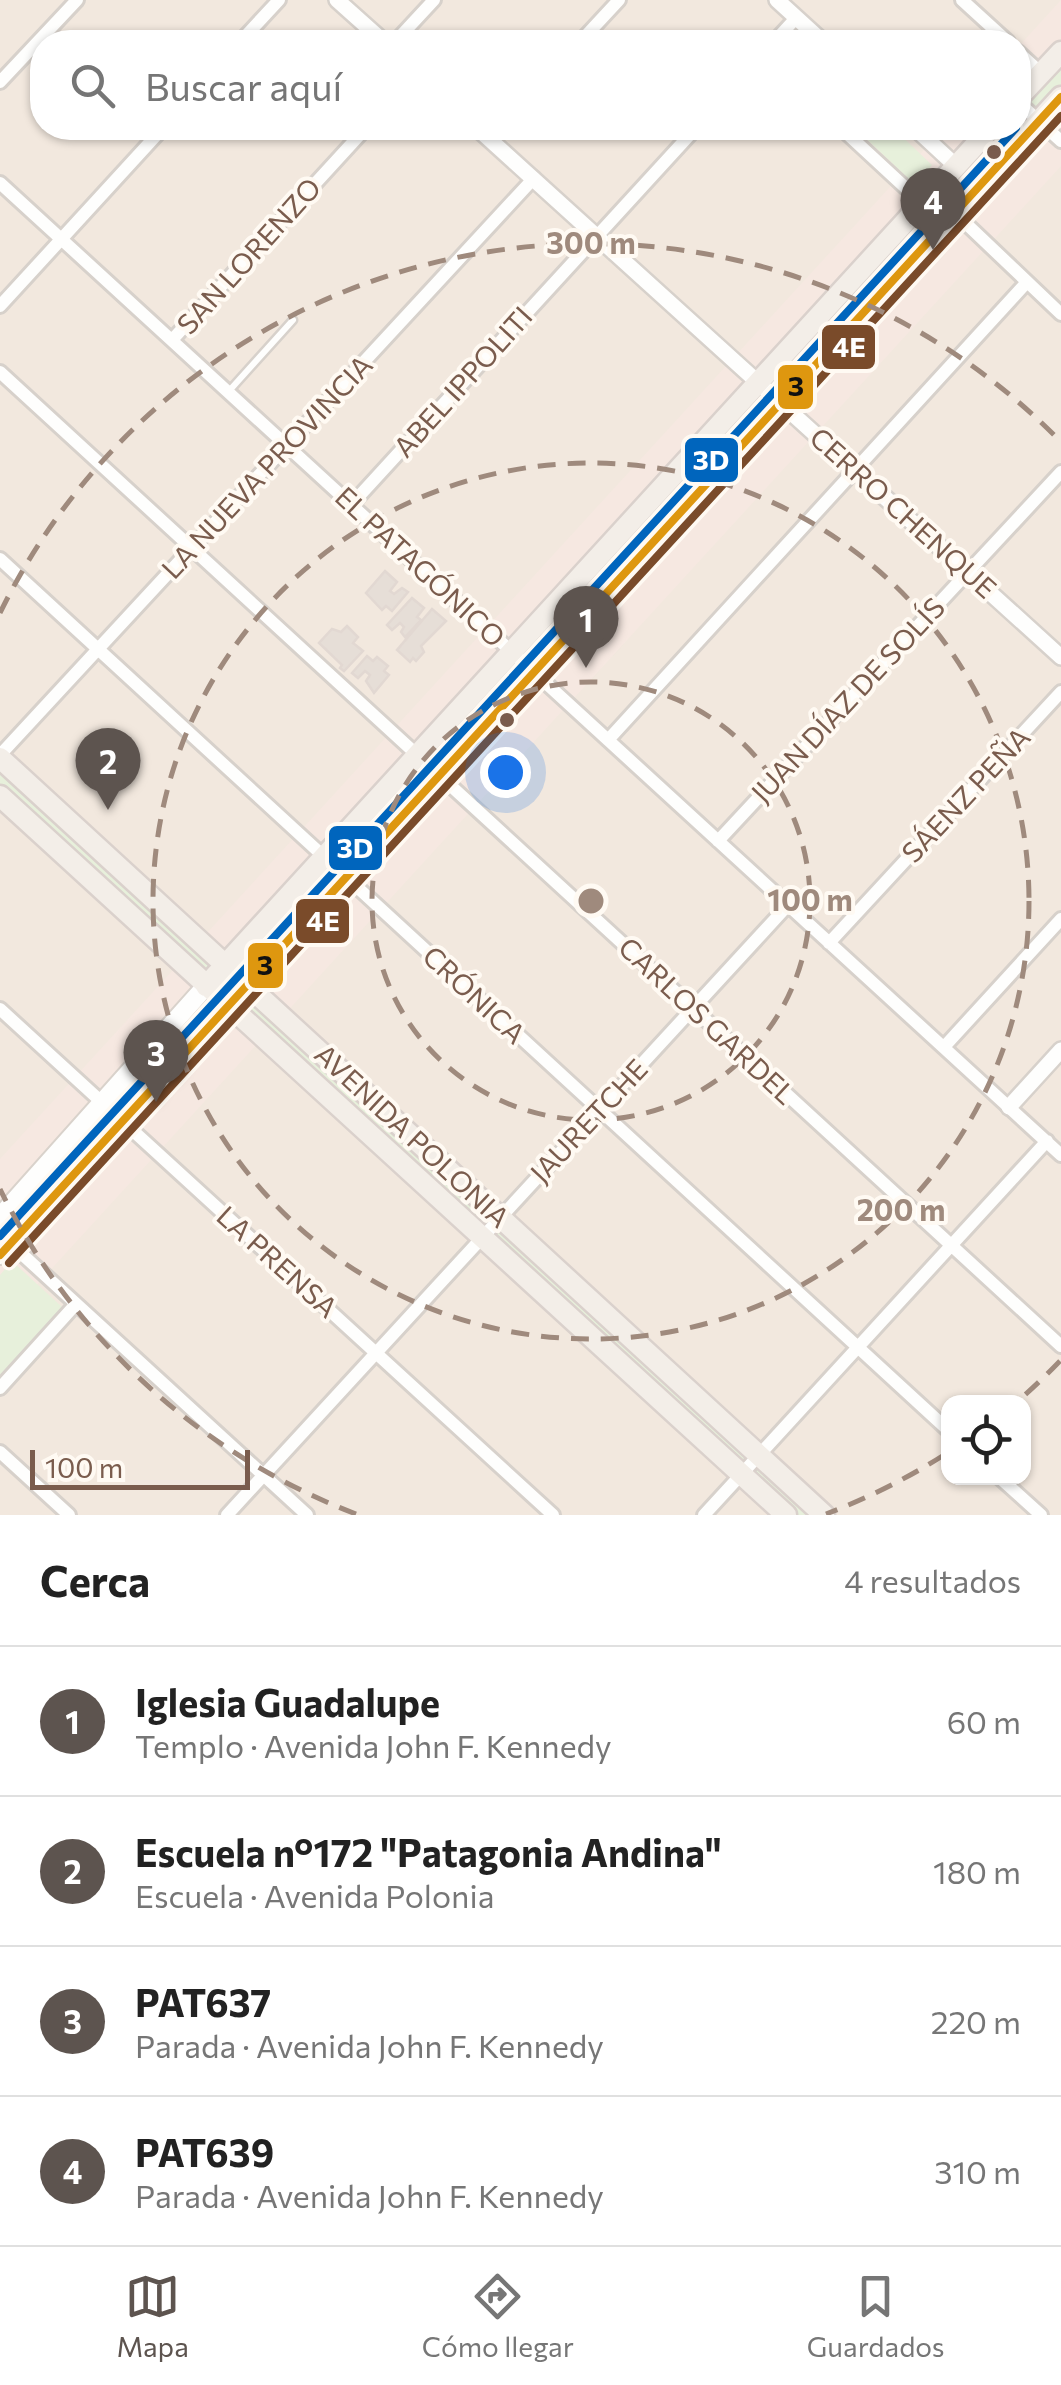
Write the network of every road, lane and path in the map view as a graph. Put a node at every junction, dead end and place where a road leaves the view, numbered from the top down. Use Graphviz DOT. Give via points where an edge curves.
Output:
graph roads {
  1 [pos="77,0"];
  2 [pos="279,0"];
  3 [pos="337,0"];
  4 [pos="434,0"];
  5 [pos="619,0"];
  6 [pos="777,0"];
  7 [pos="962,0"];
  8 [pos="796,18"];
  9 [pos="49,30"];
  10 [pos="251,30"];
  11 [pos="371,30"];
  12 [pos="406,30"];
  13 [pos="591,30"];
  14 [pos="785,30"];
  15 [pos="810,30"];
  16 [pos="995,30"];
  17 [pos="30,50"];
  18 [pos="1061,52"];
  19 [pos="1031,64"];
  20 [pos="1041,73"];
  21 [pos="0,82"];
  22 [pos="1031,85"];
  23 [pos="1061,96"];
  24 [pos="1031,114"];
  25 [pos="1038,121"];
  26 [pos="1031,129"];
  27 [pos="152,140"];
  28 [pos="355,140"];
  29 [pos="502,140"];
  30 [pos="685,140"];
  31 [pos="854,140"];
  32 [pos="928,140"];
  33 [pos="980,140"];
  34 [pos="1021,140"];
  35 [pos="1061,141"];
  36 [pos="956,166"];
  37 [pos="534,178"];
  38 [pos="0,183"];
  39 [pos="922,203"];
  40 [pos="955,213"];
  41 [pos="597,236"];
  42 [pos="61,239"];
  43 [pos="1028,282"];
  44 [pos="0,306"];
  45 [pos="1061,314"];
  46 [pos="293,320"];
  47 [pos="172,340"];
  48 [pos="0,372"];
  49 [pos="759,383"];
  50 [pos="228,392"];
  51 [pos="780,401"];
  52 [pos="287,446"];
  53 [pos="855,470"];
  54 [pos="1061,472"];
  55 [pos="351,504"];
  56 [pos="192,548"];
  57 [pos="0,560"];
  58 [pos="967,571"];
  59 [pos="98,650"];
  60 [pos="513,652"];
  61 [pos="1061,657"];
  62 [pos="533,671"];
  63 [pos="1061,692"];
  64 [pos="608,740"];
  65 [pos="418,756"];
  66 [pos="0,757"];
  67 [pos="438,774"];
  68 [pos="0,796"];
  69 [pos="718,841"];
  70 [pos="323,856"];
  71 [pos="346,877"];
  72 [pos="788,904"];
  73 [pos="1061,920"];
  74 [pos="829,942"];
  75 [pos="226,965"];
  76 [pos="246,984"];
  77 [pos="206,986"];
  78 [pos="228,1005"];
  79 [pos="693,1008"];
  80 [pos="0,1009"];
  81 [pos="944,1047"];
  82 [pos="1061,1050"];
  83 [pos="101,1102"];
  84 [pos="1009,1106"];
  85 [pos="600,1110"];
  86 [pos="124,1122"];
  87 [pos="1047,1142"];
  88 [pos="1061,1154"];
  89 [pos="0,1217"];
  90 [pos="500,1218"];
  91 [pos="482,1238"];
  92 [pos="4,1244"];
  93 [pos="951,1246"];
  94 [pos="76,1304"];
  95 [pos="1061,1346"];
  96 [pos="858,1347"];
  97 [pos="376,1353"];
  98 [pos="0,1388"];
  99 [pos="941,1424"];
  100 [pos="0,1452"];
  101 [pos="759,1455"];
  102 [pos="742,1474"];
  103 [pos="264,1475"];
  104 [pos="1008,1485"];
  105 [pos="68,1515"];
  106 [pos="227,1515"];
  107 [pos="307,1515"];
  108 [pos="553,1515"];
  109 [pos="704,1515"];
  110 [pos="786,1515"];
  111 [pos="824,1515"];
  112 [pos="1041,1515"];
  1 -- 9 [label="street"];
  2 -- 10 [label="street"];
  3 -- 11 [label="street"];
  4 -- 12 [label="street"];
  5 -- 13 [label="street"];
  6 -- 8 [label="street"];
  7 -- 16 [label="street"];
  8 -- 14 [label="street"];
  8 -- 15 [label="street"];
  17 -- 21 [label="street"];
  18 -- 20 [label="main road"];
  19 -- 20 [label="street"];
  20 -- 22 [label="main road"];
  23 -- 25 [label="main road"];
  24 -- 25 [label="street"];
  25 -- 26 [label="main road"];
  25 -- 35 [label="street"];
  27 -- 42 [label="street"];
  28 -- 47 [label="street, SAN LORENZO"];
  29 -- 37 [label="street, CERRO CHENQUE"];
  30 -- 41 [label="street, ABEL IPPOLITI"];
  31 -- 39 [label="street"];
  32 -- 36 [label="street"];
  33 -- 36 [label="main road"];
  34 -- 40 [label="main road"];
  36 -- 39 [label="main road"];
  37 -- 41 [label="street, CERRO CHENQUE"];
  37 -- 52 [label="street, LA NUEVA PROVINCIA"];
  38 -- 42 [label="street, EL PATAGÓNICO"];
  39 -- 40 [label="street"];
  39 -- 49 [label="main road"];
  40 -- 43 [label="street"];
  40 -- 51 [label="main road"];
  41 -- 49 [label="street, CERRO CHENQUE"];
  41 -- 55 [label="street, ABEL IPPOLITI"];
  42 -- 44 [label="street"];
  42 -- 47 [label="street, EL PATAGÓNICO"];
  43 -- 45 [label="street"];
  43 -- 53 [label="street"];
  46 -- 50 [label="lane"];
  47 -- 50 [label="street, EL PATAGÓNICO"];
  48 -- 56 [label="street, CARLOS GARDEL"];
  49 -- 51 [label="street, CERRO CHENQUE"];
  49 -- 60 [label="main road"];
  50 -- 52 [label="street, EL PATAGÓNICO"];
  51 -- 53 [label="street, CERRO CHENQUE"];
  51 -- 62 [label="main road"];
  52 -- 55 [label="street, EL PATAGÓNICO"];
  52 -- 56 [label="street, LA NUEVA PROVINCIA"];
  53 -- 58 [label="street, CERRO CHENQUE"];
  53 -- 64 [label="street"];
  54 -- 58 [label="street, JUAN DÍAZ DE SOLÍS"];
  55 -- 60 [label="street, EL PATAGÓNICO"];
  56 -- 59 [label="street, LA NUEVA PROVINCIA"];
  56 -- 65 [label="street, CARLOS GARDEL"];
  57 -- 59 [label="street, CRÓNICA"];
  58 -- 61 [label="street, CERRO CHENQUE"];
  58 -- 69 [label="street, JUAN DÍAZ DE SOLÍS"];
  59 -- 66 [label="street, LA NUEVA PROVINCIA"];
  59 -- 70 [label="street, CRÓNICA"];
  60 -- 62 [label="street, EL PATAGÓNICO"];
  60 -- 65 [label="main road"];
  62 -- 64 [label="street, EL PATAGÓNICO"];
  62 -- 67 [label="main road"];
  63 -- 74 [label="street, SÁENZ PEÑA"];
  64 -- 69 [label="street, EL PATAGÓNICO"];
  65 -- 67 [label="street, CARLOS GARDEL"];
  65 -- 70 [label="main road"];
  66 -- 75 [label="main road, AVENIDA POLONIA"];
  67 -- 71 [label="main road"];
  67 -- 79 [label="street, CARLOS GARDEL"];
  68 -- 77 [label="main road, AVENIDA POLONIA"];
  69 -- 72 [label="street, EL PATAGÓNICO"];
  70 -- 71 [label="street, CRÓNICA"];
  70 -- 75 [label="main road"];
  71 -- 76 [label="main road"];
  71 -- 85 [label="street, CRÓNICA"];
  72 -- 74 [label="street, EL PATAGÓNICO"];
  72 -- 79 [label="street, JAURETCHE"];
  73 -- 81 [label="street"];
  74 -- 81 [label="street, EL PATAGÓNICO"];
  75 -- 76 [label="main road, AVENIDA POLONIA"];
  75 -- 77 [label="main road"];
  76 -- 78 [label="main road"];
  76 -- 90 [label="main road, AVENIDA POLONIA"];
  77 -- 78 [label="main road, AVENIDA POLONIA"];
  77 -- 83 [label="main road"];
  78 -- 86 [label="main road"];
  78 -- 91 [label="main road, AVENIDA POLONIA"];
  79 -- 85 [label="street, JAURETCHE"];
  79 -- 93 [label="street, CARLOS GARDEL"];
  80 -- 83 [label="street, LA PRENSA"];
  81 -- 84 [label="street, EL PATAGÓNICO"];
  82 -- 84 [label="street"];
  83 -- 86 [label="street, LA PRENSA"];
  83 -- 89 [label="main road"];
  84 -- 87 [label="street, EL PATAGÓNICO"];
  85 -- 90 [label="street, JAURETCHE"];
  85 -- 96 [label="street, CRÓNICA"];
  86 -- 92 [label="main road"];
  86 -- 97 [label="street, LA PRENSA"];
  87 -- 88 [label="street, EL PATAGÓNICO"];
  87 -- 93 [label="street"];
  90 -- 91 [label="street, JAURETCHE"];
  90 -- 101 [label="main road, AVENIDA POLONIA"];
  91 -- 97 [label="street, JAURETCHE"];
  91 -- 102 [label="main road, AVENIDA POLONIA"];
  92 -- 94 [label="street"];
  93 -- 95 [label="street, CARLOS GARDEL"];
  93 -- 96 [label="street"];
  94 -- 98 [label="street"];
  94 -- 103 [label="street"];
  96 -- 99 [label="street, CRÓNICA"];
  96 -- 101 [label="street"];
  97 -- 103 [label="street, JAURETCHE"];
  97 -- 108 [label="street, LA PRENSA"];
  100 -- 105 [label="street"];
  101 -- 102 [label="street"];
  101 -- 111 [label="main road, AVENIDA POLONIA"];
  102 -- 109 [label="street"];
  102 -- 110 [label="main road, AVENIDA POLONIA"];
  103 -- 106 [label="street, JAURETCHE"];
  103 -- 107 [label="street"];
  104 -- 112 [label="street"];
}
